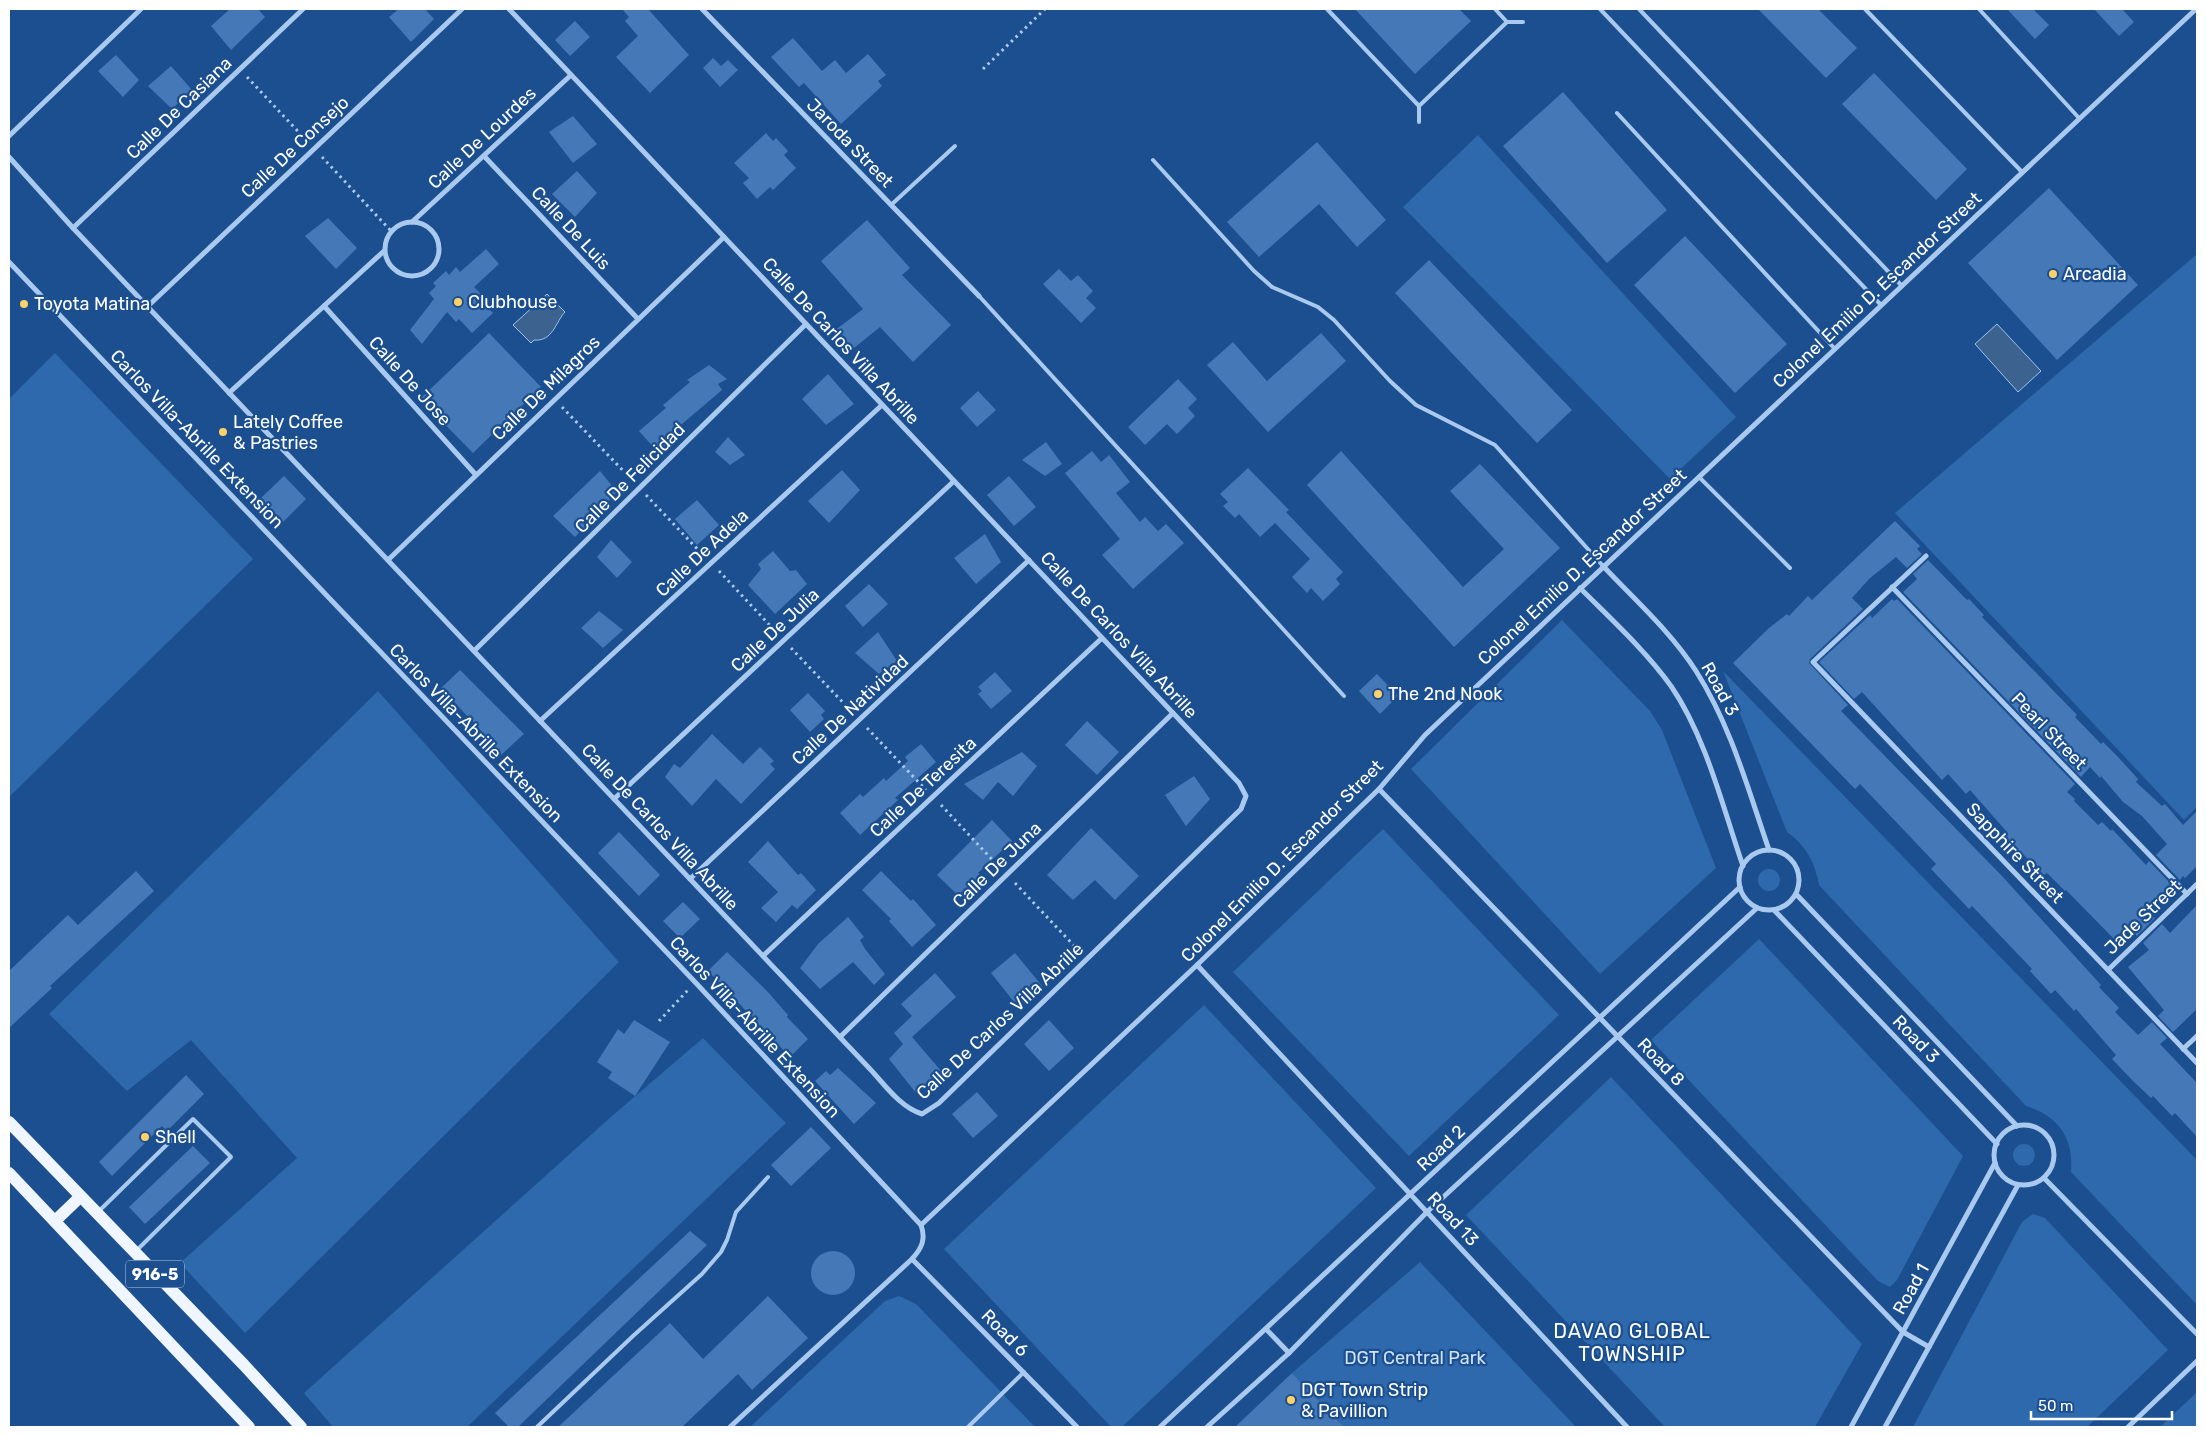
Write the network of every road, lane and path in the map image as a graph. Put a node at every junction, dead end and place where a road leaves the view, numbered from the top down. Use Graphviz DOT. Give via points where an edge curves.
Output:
graph roads {
  1 [pos="141,9"];
  2 [pos="303,9"];
  3 [pos="462,9"];
  4 [pos="508,9"];
  5 [pos="702,9"];
  6 [pos="1045,9"];
  7 [pos="1327,9"];
  8 [pos="1495,9"];
  9 [pos="1600,9"];
  10 [pos="1639,9"];
  11 [pos="1865,9"];
  12 [pos="1979,9"];
  13 [pos="2196,9"];
  14 [pos="1507,22"];
  15 [pos="1523,22"];
  16 [pos="983,69"];
  17 [pos="571,75"];
  18 [pos="1419,106"];
  19 [pos="1617,113"];
  20 [pos="2079,118"];
  21 [pos="1419,122"];
  22 [pos="9,136"];
  23 [pos="955,146"];
  24 [pos="484,156"];
  25 [pos="9,157"];
  26 [pos="1153,160"];
  27 [pos="2022,172"];
  28 [pos="891,206"];
  29 [pos="412,222"];
  30 [pos="73,228"];
  31 [pos="724,237"];
  32 [pos="384,250"];
  33 [pos="9,262"];
  34 [pos="1902,286"];
  35 [pos="978,296"];
  36 [pos="1881,305"];
  37 [pos="148,306"];
  38 [pos="324,306"];
  39 [pos="638,319"];
  40 [pos="806,324"];
  41 [pos="1835,349"];
  42 [pos="229,392"];
  43 [pos="555,399"];
  44 [pos="882,405"];
  45 [pos="476,475"];
  46 [pos="1699,477"];
  47 [pos="954,481"];
  48 [pos="639,488"];
  49 [pos="1926,556"];
  50 [pos="388,560"];
  51 [pos="1028,560"];
  52 [pos="711,563"];
  53 [pos="1603,566"];
  54 [pos="1790,568"];
  55 [pos="1892,587"];
  56 [pos="1580,588"];
  57 [pos="1102,638"];
  58 [pos="784,640"];
  59 [pos="474,651"];
  60 [pos="1344,696"];
  61 [pos="1173,713"];
  62 [pos="859,720"];
  63 [pos="540,721"];
  64 [pos="1379,789"];
  65 [pos="933,797"];
  66 [pos="614,799"];
  67 [pos="1769,850"];
  68 [pos="1743,866"];
  69 [pos="1007,875"];
  70 [pos="690,879"];
  71 [pos="2197,884"];
  72 [pos="1740,887"];
  73 [pos="1796,894"];
  74 [pos="2187,894"];
  75 [pos="1757,908"];
  76 [pos="1774,910"];
  77 [pos="763,956"];
  78 [pos="1086,959"];
  79 [pos="1196,965"];
  80 [pos="2108,970"];
  81 [pos="695,982"];
  82 [pos="1600,1018"];
  83 [pos="659,1021"];
  84 [pos="2197,1036"];
  85 [pos="840,1037"];
  86 [pos="1618,1037"];
  87 [pos="2184,1049"];
  88 [pos="2197,1063"];
  89 [pos="9,1122"];
  90 [pos="2017,1126"];
  91 [pos="1997,1144"];
  92 [pos="1995,1162"];
  93 [pos="9,1173"];
  94 [pos="768,1177"];
  95 [pos="2044,1178"];
  96 [pos="2018,1185"];
  97 [pos="1412,1195"];
  98 [pos="80,1197"];
  99 [pos="1428,1212"];
  100 [pos="96,1213"];
  101 [pos="55,1221"];
  102 [pos="921,1225"];
  103 [pos="134,1252"];
  104 [pos="912,1259"];
  105 [pos="1266,1329"];
  106 [pos="1903,1332"];
  107 [pos="2197,1334"];
  108 [pos="1929,1347"];
  109 [pos="1289,1353"];
  110 [pos="2197,1361"];
  111 [pos="1024,1372"];
  112 [pos="249,1427"];
  113 [pos="301,1427"];
  114 [pos="537,1427"];
  115 [pos="730,1427"];
  116 [pos="968,1427"];
  117 [pos="1077,1427"];
  118 [pos="1160,1427"];
  119 [pos="1207,1427"];
  120 [pos="1627,1427"];
  121 [pos="1851,1427"];
  122 [pos="1885,1427"];
  123 [pos="2128,1427"];
  1 -- 22 [label="street"];
  2 -- 30 [label="street, Calle De Casiana"];
  3 -- 37 [label="street, Calle De Consejo"];
  4 -- 17 [label="street, Calle De Carlos Villa Abrille"];
  5 -- 28 [label="street, Jaroda Street"];
  6 -- 16 [label="path"];
  7 -- 18 [label="lane"];
  8 -- 14 [label="lane"];
  9 -- 36 [label="lane"];
  10 -- 34 [label="lane"];
  11 -- 27 [label="lane"];
  12 -- 20 [label="lane"];
  13 -- 20 [label="street, Colonel Emilio D. Escandor Street"];
  14 -- 15 [label="lane"];
  14 -- 18 [label="lane"];
  17 -- 24 [label="street, Calle De Lourdes"];
  17 -- 31 [label="street, Calle De Carlos Villa Abrille"];
  18 -- 21 [label="lane"];
  19 -- 41 [label="lane"];
  20 -- 27 [label="street, Colonel Emilio D. Escandor Street"];
  23 -- 28 [label="lane"];
  24 -- 29 [label="street, Calle De Lourdes"];
  24 -- 39 [label="street, Calle De Luis"];
  25 -- 30 [label="street, Calle De Carlos Villa Abrille"];
  26 -- 53 [label="lane" via="1272,287 1318,307 1334,320 1416,405 1495,445"];
  27 -- 34 [label="street, Colonel Emilio D. Escandor Street"];
  28 -- 35 [label="street, Jaroda Street"];
  29 -- 32 [label="street" via="391,231"];
  29 -- 32 [label="street" via="428,227 438,241 434,265 421,275 404,275 390,266"];
  30 -- 37 [label="street, Calle De Carlos Villa Abrille"];
  31 -- 39 [label="street, Calle De Milagros"];
  31 -- 40 [label="street, Calle De Carlos Villa Abrille"];
  32 -- 38 [label="street"];
  33 -- 81 [label="street, Carlos Villa-Abrille Extension"];
  34 -- 36 [label="street, Colonel Emilio D. Escandor Street"];
  35 -- 60 [label="lane"];
  36 -- 41 [label="street, Colonel Emilio D. Escandor Street"];
  37 -- 42 [label="street, Calle De Carlos Villa Abrille"];
  38 -- 42 [label="street"];
  38 -- 45 [label="street, Calle De Jose"];
  39 -- 43 [label="street, Calle De Milagros"];
  40 -- 44 [label="street, Calle De Carlos Villa Abrille"];
  40 -- 48 [label="street, Calle De Felicidad"];
  41 -- 46 [label="street, Colonel Emilio D. Escandor Street"];
  42 -- 50 [label="street, Calle De Carlos Villa Abrille"];
  43 -- 45 [label="street, Calle De Milagros"];
  43 -- 48 [label="path"];
  44 -- 47 [label="street, Calle De Carlos Villa Abrille"];
  44 -- 52 [label="street, Calle De Adela"];
  45 -- 50 [label="street, Calle De Milagros"];
  46 -- 53 [label="street, Colonel Emilio D. Escandor Street"];
  46 -- 54 [label="lane"];
  47 -- 51 [label="street, Calle De Carlos Villa Abrille"];
  47 -- 58 [label="street, Calle De Julia"];
  48 -- 52 [label="path"];
  48 -- 59 [label="street, Calle De Felicidad"];
  49 -- 55 [label="street"];
  50 -- 59 [label="street, Calle De Carlos Villa Abrille"];
  51 -- 57 [label="street, Calle De Carlos Villa Abrille"];
  51 -- 62 [label="street, Calle De Natividad"];
  52 -- 58 [label="path"];
  52 -- 63 [label="street, Calle De Adela"];
  53 -- 56 [label="street, Colonel Emilio D. Escandor Street"];
  53 -- 67 [label="street, Road 3" via="1677,645 1711,697 1731,741"];
  55 -- 74 [label="street, Pearl Street"];
  55 -- 80 [label="street, Sapphire Street" via="1813,662"];
  56 -- 64 [label="street, Colonel Emilio D. Escandor Street" via="1425,735"];
  56 -- 68 [label="street" via="1655,664 1687,713"];
  57 -- 61 [label="street, Calle De Carlos Villa Abrille"];
  57 -- 65 [label="street, Calle De Teresita"];
  58 -- 62 [label="path"];
  58 -- 66 [label="street, Calle De Julia"];
  59 -- 63 [label="street, Calle De Carlos Villa Abrille"];
  61 -- 69 [label="street, Calle De Juna"];
  61 -- 78 [label="street, Calle De Carlos Villa Abrille" via="1239,783 1246,796 1245,803"];
  62 -- 65 [label="path"];
  62 -- 70 [label="street, Calle De Natividad"];
  63 -- 66 [label="street, Calle De Carlos Villa Abrille"];
  64 -- 79 [label="street, Colonel Emilio D. Escandor Street"];
  64 -- 82 [label="street, Road 8"];
  65 -- 69 [label="path"];
  65 -- 77 [label="street, Calle De Teresita"];
  66 -- 70 [label="street, Calle De Carlos Villa Abrille"];
  67 -- 68 [label="street" via="1754,854"];
  67 -- 73 [label="street" via="1786,855 1797,868"];
  68 -- 72 [label="street"];
  69 -- 78 [label="path"];
  69 -- 85 [label="street, Calle De Juna"];
  70 -- 77 [label="street, Calle De Carlos Villa Abrille"];
  71 -- 74 [label="street, Jade Street"];
  72 -- 75 [label="street" via="1746,899"];
  72 -- 82 [label="street, Road 2"];
  73 -- 76 [label="street" via="1791,902"];
  73 -- 90 [label="street, Road 3"];
  74 -- 80 [label="street, Jade Street"];
  75 -- 76 [label="street"];
  75 -- 86 [label="street"];
  76 -- 91 [label="street, Road 3"];
  77 -- 85 [label="street, Calle De Carlos Villa Abrille"];
  78 -- 85 [label="street, Calle De Carlos Villa Abrille" via="939,1103 922,1114 903,1104"];
  79 -- 97 [label="street, Road 13"];
  79 -- 102 [label="street, Colonel Emilio D. Escandor Street"];
  80 -- 87 [label="street, Sapphire Street"];
  81 -- 83 [label="path"];
  81 -- 102 [label="street, Carlos Villa-Abrille Extension"];
  82 -- 86 [label="street, Road 8"];
  82 -- 97 [label="street, Road 2"];
  84 -- 87 [label="street"];
  86 -- 99 [label="street"];
  86 -- 106 [label="street, Road 8"];
  87 -- 88 [label="street, Sapphire Street"];
  89 -- 98 [label="main road, 916-5"];
  90 -- 91 [label="street" via="2001,1136"];
  90 -- 95 [label="street" via="2035,1127 2049,1138 2054,1155 2050,1172"];
  91 -- 92 [label="street"];
  92 -- 96 [label="street" via="2004,1177"];
  92 -- 106 [label="street, Road 1"];
  93 -- 101 [label="main road, 916-5"];
  94 -- 114 [label="lane" via="736,1212 724,1246 702,1274"];
  95 -- 96 [label="street" via="2036,1183"];
  95 -- 107 [label="street"];
  96 -- 108 [label="street"];
  97 -- 99 [label="street, Road 13"];
  97 -- 105 [label="street, Road 2"];
  98 -- 100 [label="main road, 916-5"];
  98 -- 101 [label="main road"];
  99 -- 109 [label="street"];
  99 -- 120 [label="street, Road 13"];
  100 -- 103 [label="main road, 916-5"];
  100 -- 103 [label="lane" via="193,1119 231,1157"];
  101 -- 112 [label="main road, 916-5"];
  102 -- 104 [label="street" via="922,1247"];
  103 -- 113 [label="main road, 916-5"];
  104 -- 111 [label="street, Road 6"];
  104 -- 115 [label="street"];
  105 -- 109 [label="street"];
  105 -- 118 [label="street, Road 2"];
  106 -- 108 [label="street, Road 8"];
  106 -- 121 [label="street, Road 1"];
  108 -- 122 [label="street"];
  109 -- 119 [label="street"];
  110 -- 123 [label="street"];
  111 -- 116 [label="lane"];
  111 -- 117 [label="street, Road 6"];
}
